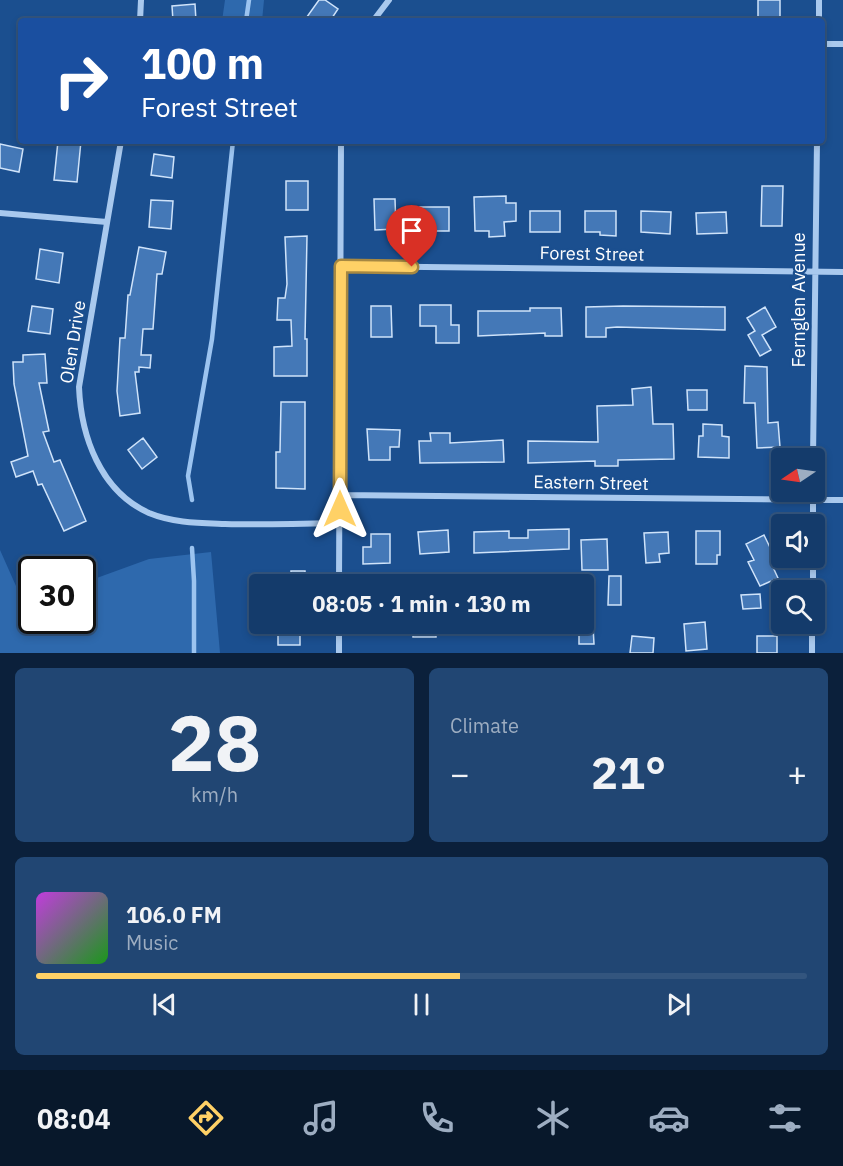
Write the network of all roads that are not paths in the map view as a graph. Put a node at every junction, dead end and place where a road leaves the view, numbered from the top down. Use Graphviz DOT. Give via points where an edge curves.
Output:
graph roads {
  1 [pos="141,0"];
  2 [pos="388,0"];
  3 [pos="819,0"];
  4 [pos="140,18"];
  5 [pos="375,18"];
  6 [pos="819,18"];
  7 [pos="825,44"];
  8 [pos="843,44"];
  9 [pos="120,144"];
  10 [pos="341,144"];
  11 [pos="816,144"];
  12 [pos="0,213"];
  13 [pos="107,222"];
  14 [pos="341,266"];
  15 [pos="814,272"];
  16 [pos="843,272"];
  17 [pos="813,448"];
  18 [pos="340,495"];
  19 [pos="771,500"];
  20 [pos="843,500"];
  21 [pos="825,501"];
  22 [pos="340,523"];
  23 [pos="339,574"];
  24 [pos="339,634"];
  25 [pos="812,634"];
  26 [pos="339,653"];
  27 [pos="812,653"];
  1 -- 4 [label="street"];
  2 -- 5 [label="street"];
  3 -- 6 [label="street"];
  7 -- 8 [label="street"];
  9 -- 13 [label="street, Olen Drive"];
  10 -- 14 [label="street"];
  11 -- 15 [label="street, Fernglen Avenue"];
  12 -- 13 [label="street"];
  13 -- 22 [label="street, Olen Drive" via="79,387 84,431 109,479 147,512 175,520 241,525"];
  14 -- 15 [label="street, Forest Street"];
  14 -- 18 [label="street"];
  15 -- 16 [label="street, Forest Street"];
  15 -- 17 [label="street, Fernglen Avenue"];
  18 -- 19 [label="street, Eastern Street"];
  18 -- 22 [label="street"];
  20 -- 21 [label="street, Eastern Street"];
  22 -- 23 [label="street"];
  24 -- 26 [label="street"];
  25 -- 27 [label="street"];
}
